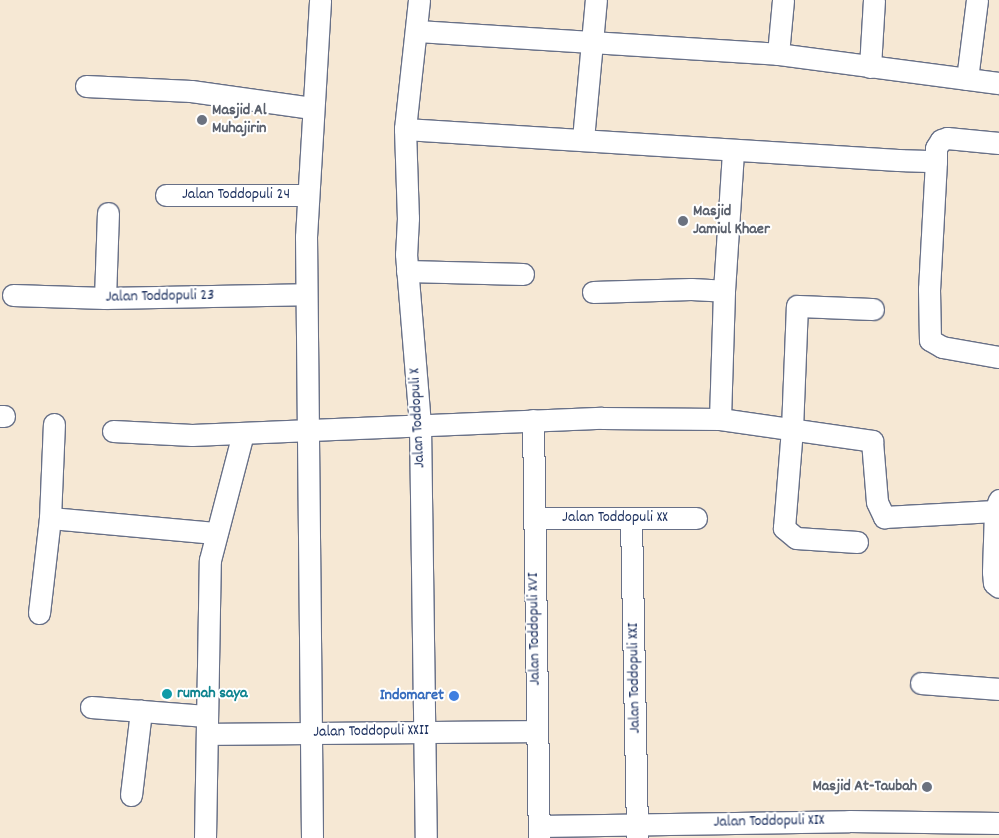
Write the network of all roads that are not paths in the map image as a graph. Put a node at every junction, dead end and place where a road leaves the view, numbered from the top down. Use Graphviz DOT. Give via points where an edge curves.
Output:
graph roads {
  1 [pos="320,0"];
  2 [pos="414,0"];
  3 [pos="596,0"];
  4 [pos="783,0"];
  5 [pos="874,0"];
  6 [pos="976,0"];
  7 [pos="416,31"];
  8 [pos="592,44"];
  9 [pos="778,54"];
  10 [pos="870,67"];
  11 [pos="967,79"];
  12 [pos="999,83"];
  13 [pos="86,86"];
  14 [pos="312,108"];
  15 [pos="405,129"];
  16 [pos="583,139"];
  17 [pos="999,143"];
  18 [pos="733,151"];
  19 [pos="936,161"];
  20 [pos="166,195"];
  21 [pos="307,195"];
  22 [pos="108,213"];
  23 [pos="407,271"];
  24 [pos="523,274"];
  25 [pos="724,291"];
  26 [pos="593,292"];
  27 [pos="306,294"];
  28 [pos="13,295"];
  29 [pos="105,298"];
  30 [pos="873,309"];
  31 [pos="999,356"];
  32 [pos="720,419"];
  33 [pos="533,420"];
  34 [pos="54,424"];
  35 [pos="420,424"];
  36 [pos="307,428"];
  37 [pos="792,429"];
  38 [pos="113,431"];
  39 [pos="243,434"];
  40 [pos="997,505"];
  41 [pos="50,518"];
  42 [pos="534,518"];
  43 [pos="696,518"];
  44 [pos="632,519"];
  45 [pos="215,533"];
  46 [pos="857,542"];
  47 [pos="999,587"];
  48 [pos="39,613"];
  49 [pos="921,683"];
  50 [pos="999,689"];
  51 [pos="91,707"];
  52 [pos="141,711"];
  53 [pos="206,725"];
  54 [pos="536,730"];
  55 [pos="425,731"];
  56 [pos="312,732"];
  57 [pos="131,795"];
  58 [pos="999,823"];
  59 [pos="539,832"];
  60 [pos="638,832"];
  61 [pos="742,833"];
  62 [pos="205,838"];
  63 [pos="312,838"];
  64 [pos="426,838"];
  1 -- 14 [label="street"];
  2 -- 7 [label="street, Jalan Toddopuli X"];
  3 -- 8 [label="street"];
  4 -- 9 [label="street"];
  5 -- 10 [label="street"];
  6 -- 11 [label="street"];
  7 -- 8 [label="street"];
  7 -- 15 [label="street, Jalan Toddopuli X"];
  8 -- 9 [label="street"];
  8 -- 16 [label="street"];
  9 -- 10 [label="street"];
  10 -- 11 [label="street"];
  11 -- 12 [label="street"];
  13 -- 14 [label="street" via="191,91"];
  14 -- 21 [label="street"];
  15 -- 16 [label="street"];
  15 -- 23 [label="street, Jalan Toddopuli X"];
  16 -- 18 [label="street"];
  17 -- 19 [label="street" via="947,138 941,140 936,148"];
  18 -- 19 [label="street"];
  18 -- 25 [label="street"];
  19 -- 31 [label="street" via="928,320 930,340 942,348"];
  20 -- 21 [label="street, Jalan Toddopuli 24"];
  21 -- 27 [label="street"];
  22 -- 29 [label="street"];
  23 -- 24 [label="street"];
  23 -- 35 [label="street, Jalan Toddopuli X"];
  25 -- 26 [label="street"];
  25 -- 32 [label="street"];
  27 -- 29 [label="street, Jalan Toddopuli 23"];
  27 -- 36 [label="street"];
  28 -- 29 [label="street, Jalan Toddopuli 23"];
  30 -- 37 [label="street" via="797,306"];
  32 -- 33 [label="street"];
  32 -- 37 [label="street"];
  33 -- 35 [label="street"];
  33 -- 42 [label="street, Jalan Toddopuli XVI"];
  34 -- 41 [label="street"];
  35 -- 36 [label="street"];
  35 -- 55 [label="street, Jalan Toddopuli X"];
  36 -- 39 [label="street"];
  36 -- 56 [label="street"];
  37 -- 40 [label="street" via="872,441 877,502 884,517"];
  37 -- 46 [label="street" via="783,520 787,533 796,538"];
  38 -- 39 [label="street"];
  39 -- 45 [label="street"];
  40 -- 47 [label="street" via="994,583"];
  41 -- 45 [label="street"];
  41 -- 48 [label="street"];
  42 -- 44 [label="street, Jalan Toddopuli XX"];
  42 -- 54 [label="street, Jalan Toddopuli XVI"];
  43 -- 44 [label="street, Jalan Toddopuli XX"];
  44 -- 60 [label="street, Jalan Toddopuli XXI"];
  45 -- 53 [label="street" via="208,582"];
  49 -- 50 [label="street"];
  51 -- 52 [label="street, Jalan Toddopuli XXII"];
  52 -- 53 [label="street, Jalan Toddopuli XXII"];
  52 -- 57 [label="street"];
  53 -- 56 [label="street, Jalan Toddopuli XXII"];
  53 -- 62 [label="street"];
  54 -- 55 [label="street, Jalan Toddopuli XXII"];
  54 -- 59 [label="street, Jalan Toddopuli XVI"];
  55 -- 56 [label="street, Jalan Toddopuli XXII"];
  55 -- 64 [label="street, Jalan Toddopuli X"];
  56 -- 63 [label="street"];
  58 -- 61 [label="street, Jalan Toddopuli XIX"];
  59 -- 60 [label="street, Jalan Toddopuli XIX"];
  60 -- 61 [label="street, Jalan Toddopuli XIX"];
}
